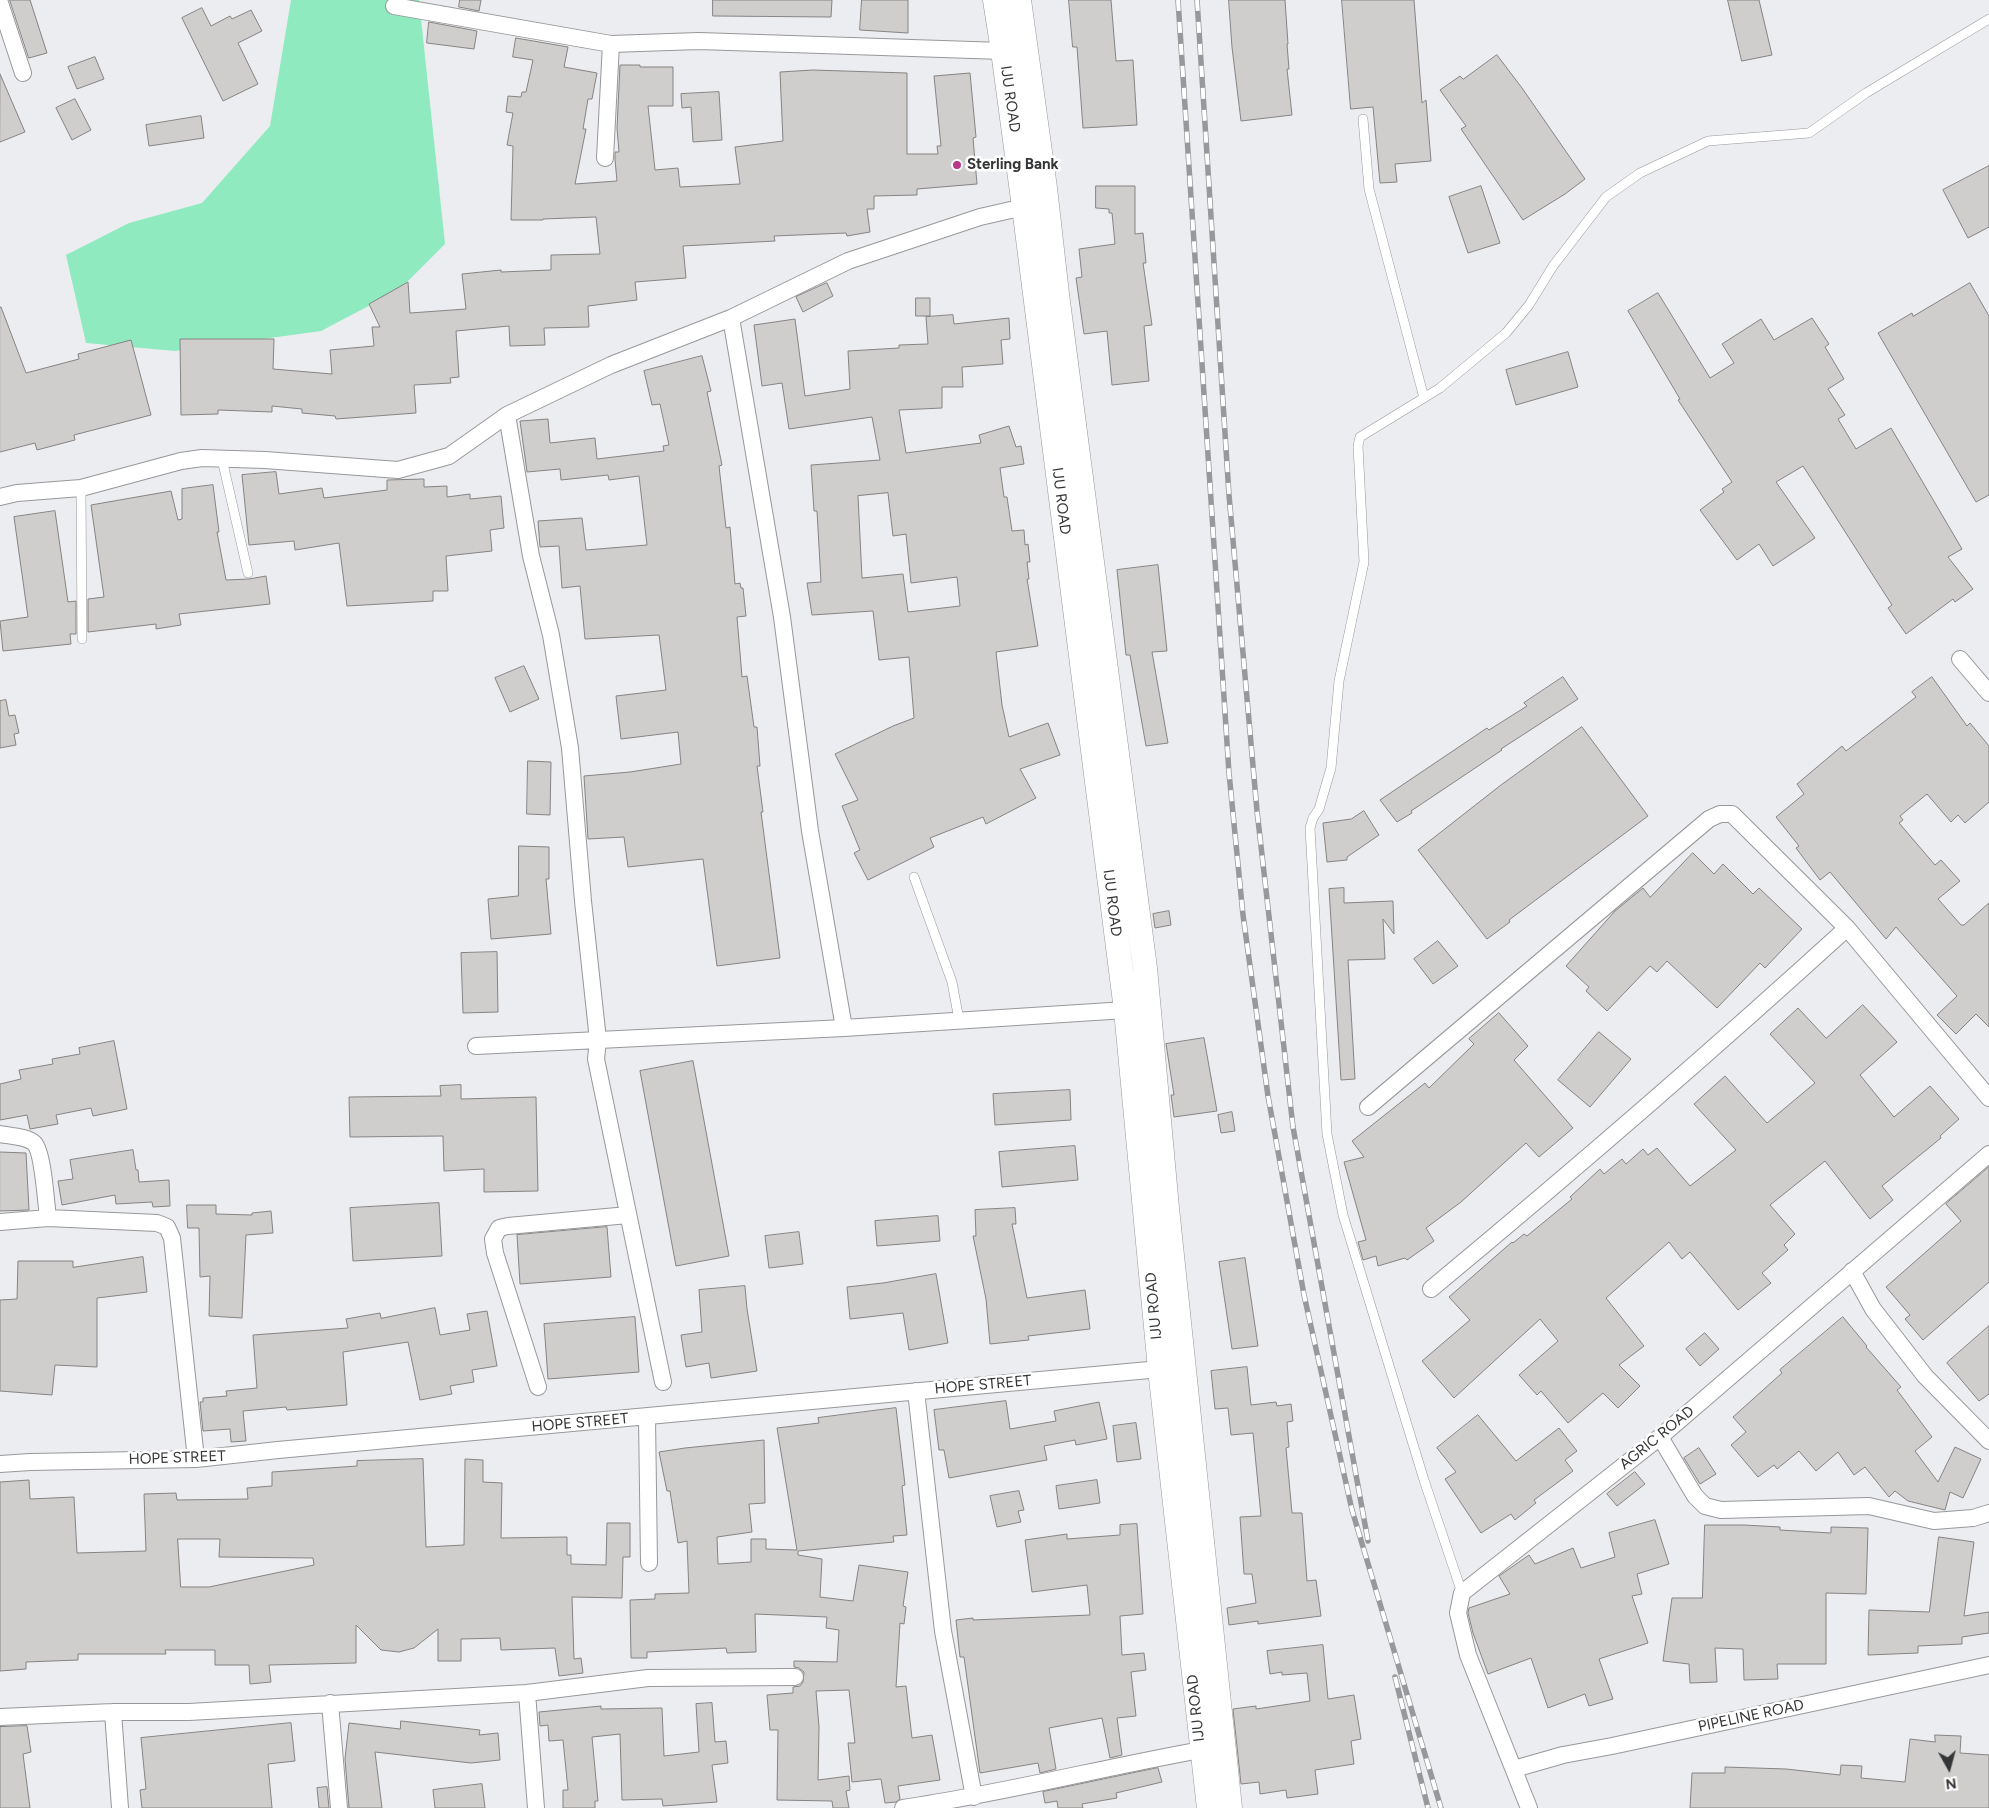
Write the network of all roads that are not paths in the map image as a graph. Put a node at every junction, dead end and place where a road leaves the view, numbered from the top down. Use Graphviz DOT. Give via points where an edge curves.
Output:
graph roads {
  1 [pos="994,0"];
  2 [pos="1019,0"];
  3 [pos="0,3"];
  4 [pos="394,6"];
  5 [pos="1989,19"];
  6 [pos="611,44"];
  7 [pos="1004,51"];
  8 [pos="23,72"];
  9 [pos="1363,119"];
  10 [pos="604,158"];
  11 [pos="1024,207"];
  12 [pos="1046,295"];
  13 [pos="731,318"];
  14 [pos="1424,398"];
  15 [pos="507,415"];
  16 [pos="222,459"];
  17 [pos="81,488"];
  18 [pos="0,497"];
  19 [pos="248,573"];
  20 [pos="82,639"];
  21 [pos="1960,659"];
  22 [pos="1989,693"];
  23 [pos="914,877"];
  24 [pos="1847,928"];
  25 [pos="1126,1010"];
  26 [pos="959,1020"];
  27 [pos="844,1028"];
  28 [pos="598,1040"];
  29 [pos="476,1046"];
  30 [pos="1989,1098"];
  31 [pos="1368,1107"];
  32 [pos="0,1134"];
  33 [pos="1989,1154"];
  34 [pos="628,1214"];
  35 [pos="48,1218"];
  36 [pos="0,1222"];
  37 [pos="1852,1272"];
  38 [pos="1431,1290"];
  39 [pos="1160,1369"];
  40 [pos="663,1382"];
  41 [pos="538,1387"];
  42 [pos="916,1391"];
  43 [pos="647,1417"];
  44 [pos="1660,1437"];
  45 [pos="1989,1441"];
  46 [pos="196,1459"];
  47 [pos="0,1464"];
  48 [pos="1989,1513"];
  49 [pos="649,1563"];
  50 [pos="1462,1593"];
  51 [pos="1989,1665"];
  52 [pos="795,1677"];
  53 [pos="527,1693"];
  54 [pos="330,1703"];
  55 [pos="113,1712"];
  56 [pos="0,1716"];
  57 [pos="1201,1750"];
  58 [pos="1514,1769"];
  59 [pos="974,1798"];
  60 [pos="120,1808"];
  61 [pos="339,1808"];
  62 [pos="536,1808"];
  63 [pos="903,1808"];
  64 [pos="1208,1808"];
  65 [pos="1230,1808"];
  66 [pos="1529,1808"];
  1 -- 7 [label="main road, IJU ROAD"];
  2 -- 12 [label="main road, IJU ROAD" via="1045,188"];
  3 -- 8 [label="street"];
  4 -- 6 [label="street"];
  5 -- 14 [label="lane" via="1866,93 1809,133 1708,141 1640,173 1606,197 1506,333"];
  6 -- 7 [label="street" via="699,41"];
  6 -- 10 [label="street"];
  7 -- 11 [label="main road, IJU ROAD"];
  9 -- 14 [label="lane" via="1369,188"];
  11 -- 12 [label="main road, IJU ROAD"];
  11 -- 13 [label="street" via="980,216 848,261"];
  12 -- 25 [label="main road, IJU ROAD"];
  12 -- 65 [label="main road, IJU ROAD" via="1145,968"];
  13 -- 15 [label="street" via="611,365"];
  13 -- 27 [label="street" via="782,617 810,831"];
  14 -- 50 [label="lane" via="1360,437 1364,562 1340,681 1331,768 1310,828 1327,1134 1332,1161 1343,1215"];
  15 -- 16 [label="street" via="449,456 398,470"];
  15 -- 28 [label="street" via="531,556 551,635 570,748"];
  16 -- 17 [label="street" via="181,461"];
  16 -- 19 [label="lane"];
  17 -- 18 [label="street"];
  17 -- 20 [label="lane"];
  21 -- 22 [label="street"];
  23 -- 26 [label="lane" via="952,982"];
  24 -- 30 [label="street"];
  24 -- 31 [label="street" via="1732,814 1720,814 1709,819"];
  24 -- 38 [label="street" via="1751,1016"];
  25 -- 26 [label="street"];
  25 -- 39 [label="main road, IJU ROAD"];
  26 -- 27 [label="street"];
  27 -- 28 [label="street"];
  28 -- 29 [label="street"];
  28 -- 34 [label="street" via="596,1059"];
  32 -- 35 [label="street" via="33,1142 39,1152"];
  33 -- 37 [label="street, AGRIC ROAD"];
  34 -- 40 [label="street"];
  34 -- 41 [label="street" via="508,1226 499,1228 493,1239"];
  35 -- 36 [label="street"];
  35 -- 46 [label="street" via="157,1223 168,1227 172,1238"];
  37 -- 44 [label="street, AGRIC ROAD"];
  37 -- 45 [label="street" via="1873,1309 1925,1376"];
  39 -- 42 [label="street, HOPE STREET"];
  39 -- 57 [label="main road, IJU ROAD"];
  42 -- 43 [label="street, HOPE STREET"];
  42 -- 59 [label="street" via="943,1631"];
  43 -- 46 [label="street, HOPE STREET"];
  43 -- 49 [label="street"];
  44 -- 48 [label="street" via="1695,1496 1705,1506 1721,1510 1869,1506 1934,1521 1973,1518"];
  44 -- 50 [label="street, AGRIC ROAD"];
  46 -- 47 [label="street, HOPE STREET"];
  50 -- 58 [label="street" via="1458,1613 1468,1655"];
  51 -- 58 [label="street, PIPELINE ROAD" via="1564,1755"];
  52 -- 53 [label="street" via="648,1678"];
  53 -- 54 [label="street"];
  53 -- 62 [label="street"];
  54 -- 55 [label="street" via="189,1712"];
  54 -- 61 [label="street"];
  55 -- 56 [label="street"];
  55 -- 60 [label="street"];
  57 -- 59 [label="street"];
  57 -- 64 [label="main road, IJU ROAD"];
  58 -- 66 [label="street"];
  59 -- 63 [label="street"];
}
